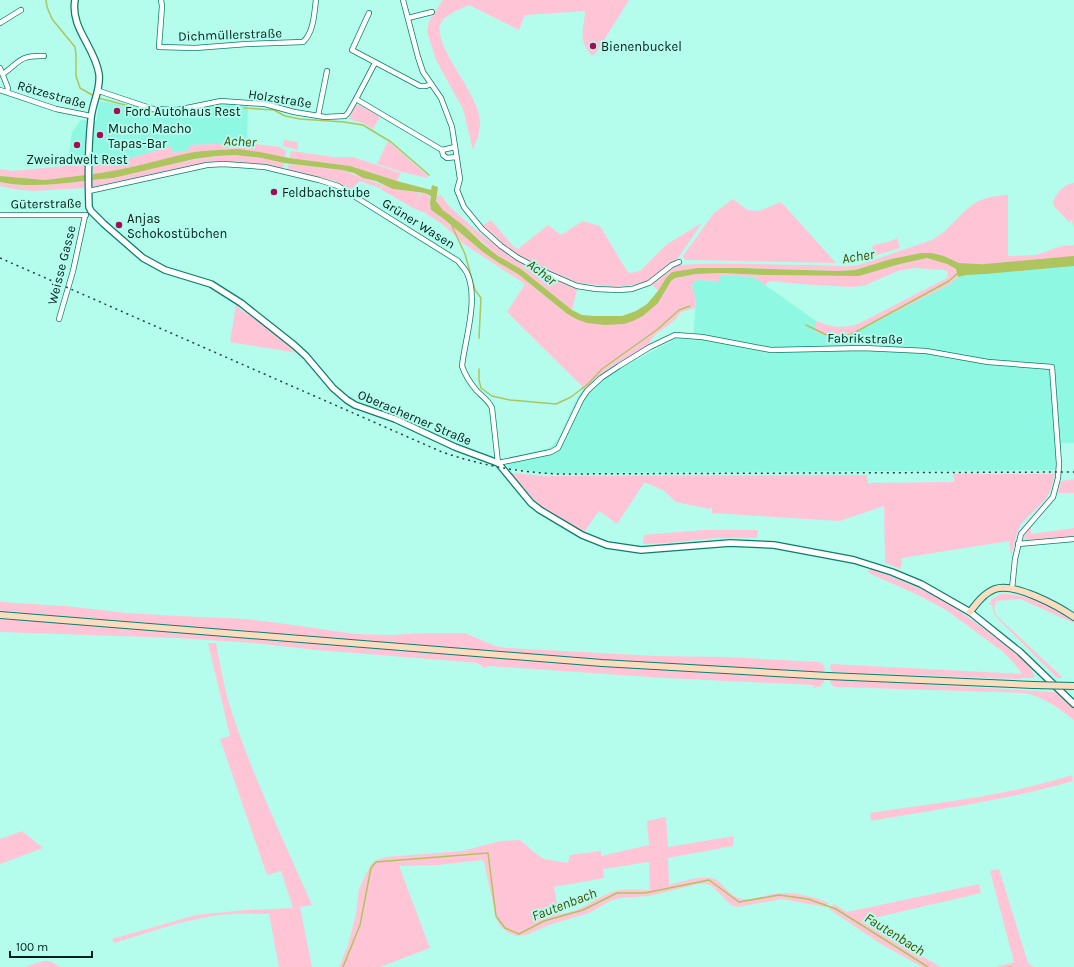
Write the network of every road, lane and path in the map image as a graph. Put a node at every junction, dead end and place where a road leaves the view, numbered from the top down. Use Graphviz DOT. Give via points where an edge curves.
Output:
graph roads {
  1 [pos="74,0"];
  2 [pos="161,0"];
  3 [pos="316,0"];
  4 [pos="403,0"];
  5 [pos="21,10"];
  6 [pos="432,12"];
  7 [pos="369,13"];
  8 [pos="408,18"];
  9 [pos="0,23"];
  10 [pos="44,56"];
  11 [pos="375,63"];
  12 [pos="0,68"];
  13 [pos="327,71"];
  14 [pos="4,74"];
  15 [pos="431,84"];
  16 [pos="0,90"];
  17 [pos="7,92"];
  18 [pos="97,96"];
  19 [pos="356,99"];
  20 [pos="91,116"];
  21 [pos="318,116"];
  22 [pos="455,148"];
  23 [pos="442,150"];
  24 [pos="456,157"];
  25 [pos="89,191"];
  26 [pos="91,211"];
  27 [pos="0,215"];
  28 [pos="85,216"];
  29 [pos="678,262"];
  30 [pos="59,319"];
  31 [pos="498,464"];
  32 [pos="1074,539"];
  33 [pos="1018,544"];
  34 [pos="1012,589"];
  35 [pos="970,612"];
  36 [pos="0,615"];
  37 [pos="1074,617"];
  38 [pos="1074,686"];
  39 [pos="1074,704"];
  1 -- 18 [label="street" via="77,25 99,74"];
  2 -- 3 [label="street, Dichmüllerstraße" via="159,47 196,48 303,42 311,30"];
  4 -- 8 [label="street"];
  5 -- 9 [label="street"];
  6 -- 8 [label="street"];
  7 -- 11 [label="street" via="352,50"];
  8 -- 15 [label="street" via="423,72"];
  10 -- 14 [label="street" via="21,59"];
  11 -- 15 [label="street" via="420,86"];
  11 -- 19 [label="street"];
  12 -- 14 [label="street, Rötzestraße"];
  13 -- 21 [label="street, Holzstraße"];
  14 -- 17 [label="street, Rötzestraße"];
  15 -- 22 [label="street" via="442,98 452,126"];
  16 -- 17 [label="street, Rötzestraße"];
  17 -- 20 [label="street, Rötzestraße" via="56,109"];
  18 -- 20 [label="street"];
  18 -- 21 [label="street, Holzstraße" via="153,109 177,110 221,101 265,104"];
  19 -- 21 [label="street, Holzstraße" via="345,116"];
  19 -- 23 [label="street"];
  20 -- 25 [label="street"];
  22 -- 23 [label="street"];
  22 -- 24 [label="street"];
  23 -- 24 [label="street" via="447,158"];
  24 -- 29 [label="street" via="460,179 457,190 464,207 482,229 501,246 546,273 577,286 632,289 649,283"];
  25 -- 26 [label="street"];
  25 -- 31 [label="street, Grüner Wasen" via="207,165 265,167 338,186 458,261 467,272 471,287 471,311 462,366 476,390 491,405"];
  26 -- 28 [label="street, Güterstraße"];
  26 -- 31 [label="street, Oberacherner Straße" via="143,258 165,270 211,284 227,293 294,345 334,388 355,405 395,419"];
  27 -- 28 [label="street, Güterstraße"];
  28 -- 30 [label="street, Weisse Gasse"];
  31 -- 33 [label="street, Fabrikstraße" via="551,452 558,448 587,391 619,366 675,335 702,337 770,350 863,348 926,351 988,362 1052,368 1058,478 1053,497 1021,534"];
  31 -- 35 [label="street, Oberacherner Straße" via="519,491 540,510 582,535 607,545 641,550 730,543 774,545 816,552 892,572 921,584"];
  32 -- 33 [label="street"];
  33 -- 34 [label="street, Fabrikstraße"];
  34 -- 35 [label="main road" via="995,589"];
  34 -- 37 [label="main road" via="1059,607"];
  35 -- 39 [label="street, Oberacherner Straße" via="1020,652"];
  36 -- 38 [label="main road, bridge" via="594,663"];
}
